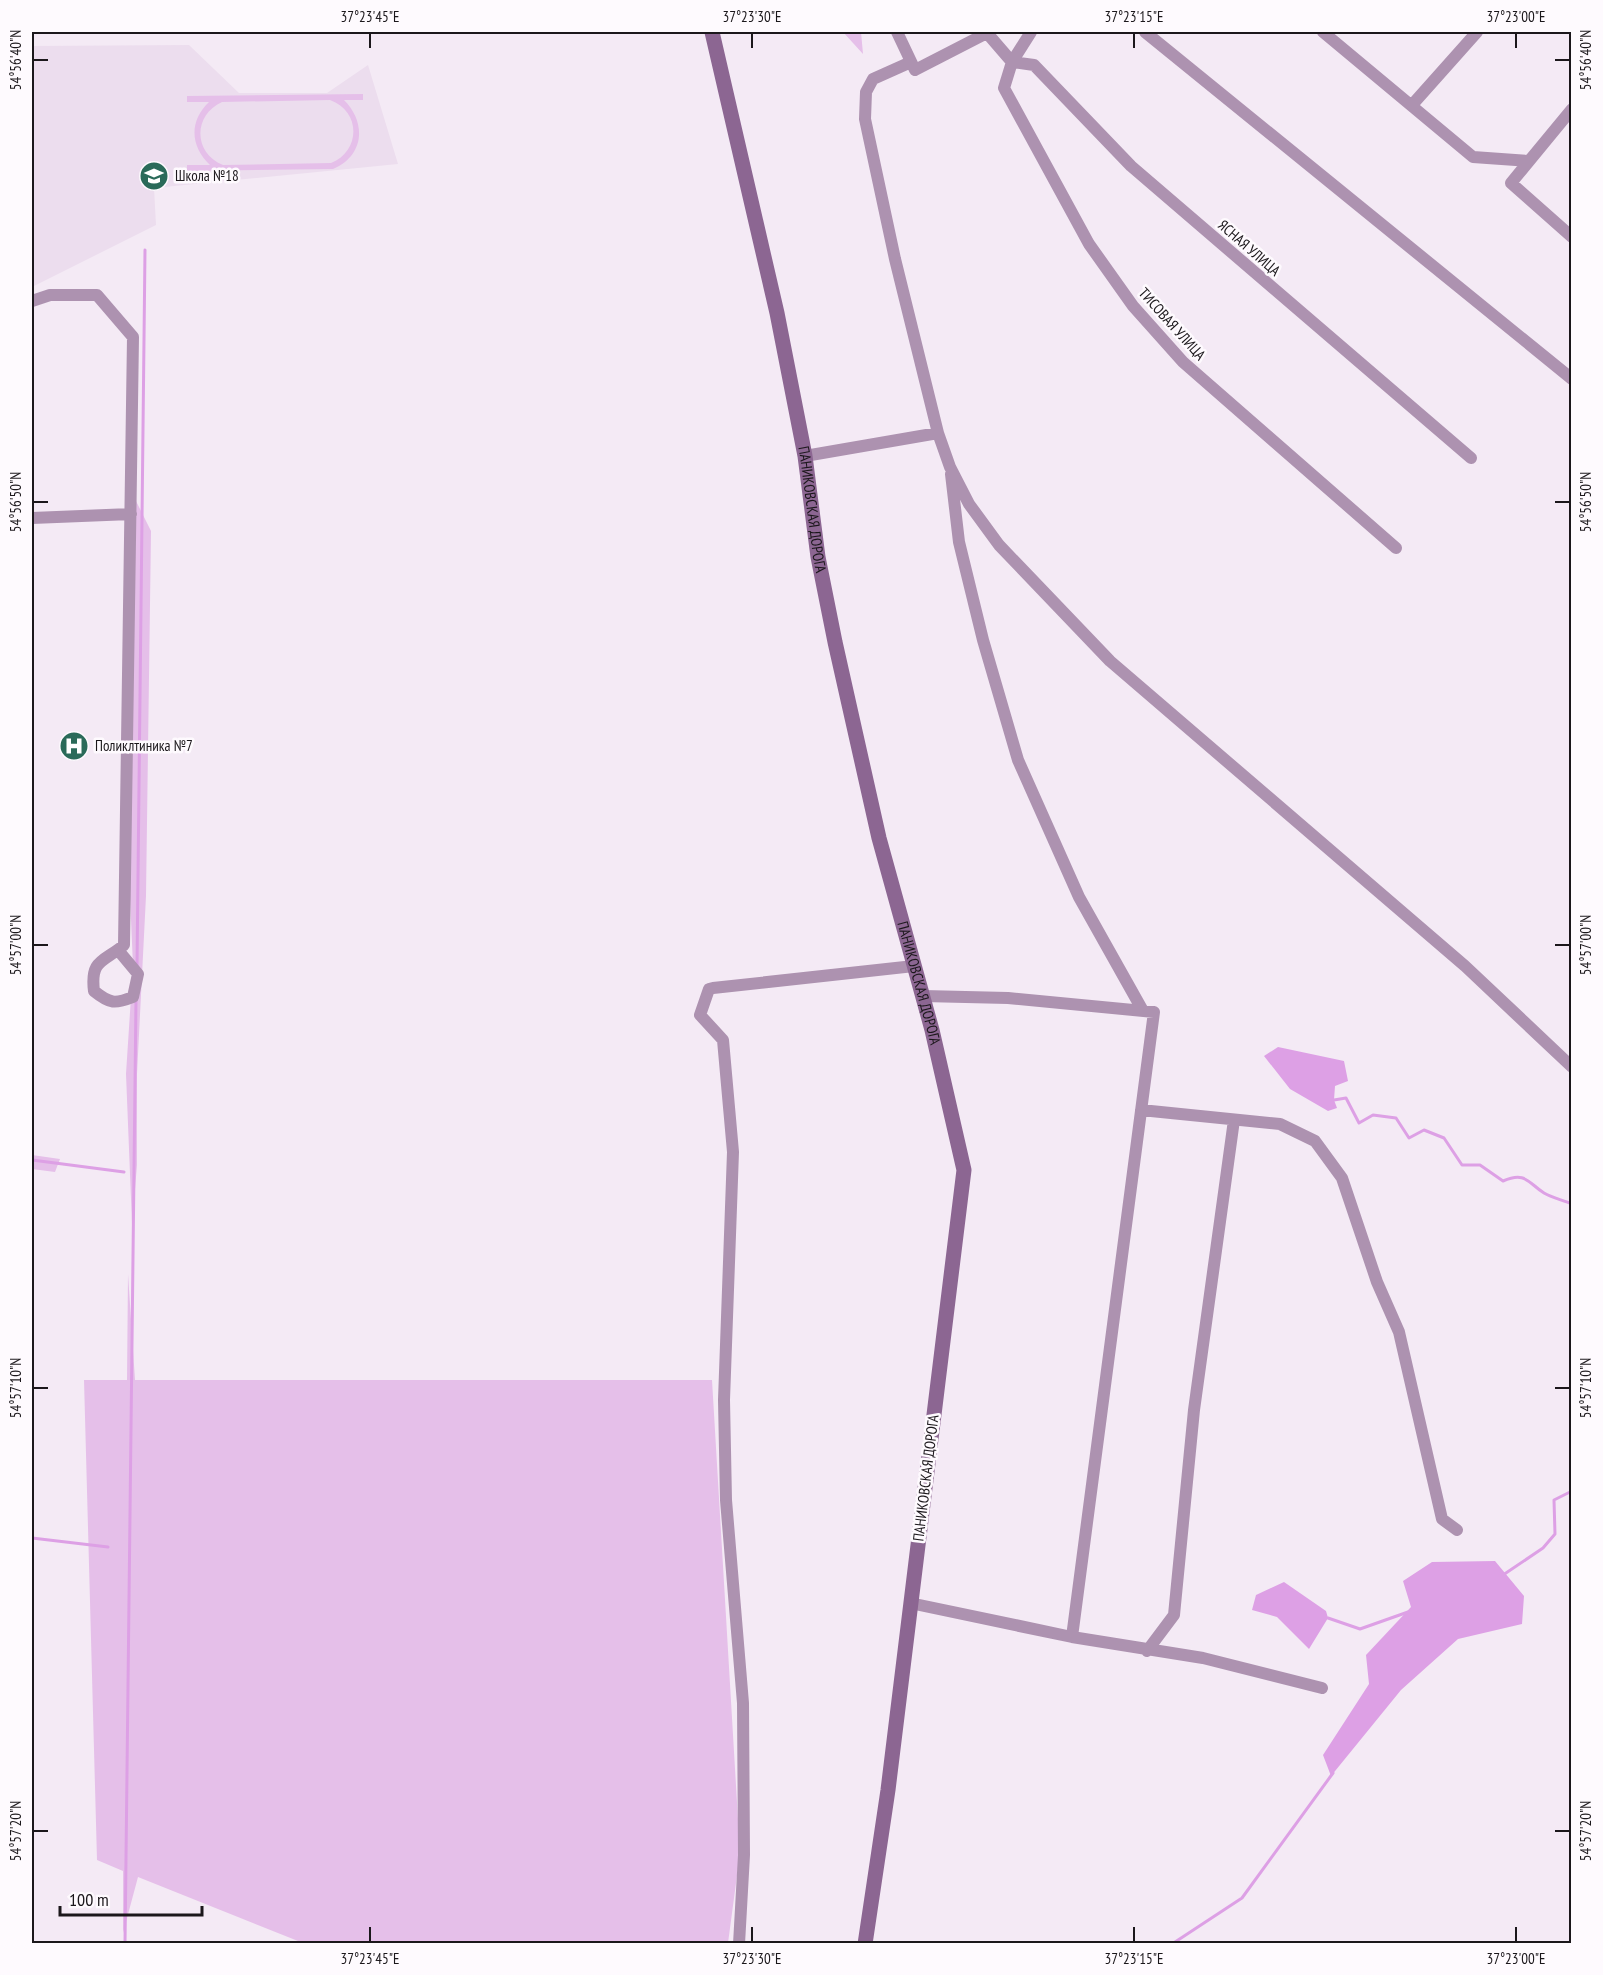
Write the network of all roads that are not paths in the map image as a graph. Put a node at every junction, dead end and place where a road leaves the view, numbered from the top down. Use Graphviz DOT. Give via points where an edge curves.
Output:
graph roads {
  1 [pos="712,32"];
  2 [pos="897,32"];
  3 [pos="1031,32"];
  4 [pos="1145,32"];
  5 [pos="1323,32"];
  6 [pos="1477,32"];
  7 [pos="911,62"];
  8 [pos="1012,62"];
  9 [pos="1412,105"];
  10 [pos="1572,109"];
  11 [pos="1528,161"];
  12 [pos="1572,237"];
  13 [pos="32,301"];
  14 [pos="1572,379"];
  15 [pos="938,433"];
  16 [pos="805,456"];
  17 [pos="1471,458"];
  18 [pos="950,467"];
  19 [pos="131,514"];
  20 [pos="35,518"];
  21 [pos="1396,548"];
  22 [pos="118,950"];
  23 [pos="914,966"];
  24 [pos="923,996"];
  25 [pos="1143,1011"];
  26 [pos="1572,1067"];
  27 [pos="1141,1110"];
  28 [pos="1234,1120"];
  29 [pos="1457,1530"];
  30 [pos="910,1603"];
  31 [pos="1072,1637"];
  32 [pos="1147,1650"];
  33 [pos="1322,1688"];
  34 [pos="739,1944"];
  35 [pos="865,1944"];
  1 -- 16 [label="street, ПАНИКОВСКАЯ ДОРОГА" via="777,313"];
  2 -- 7 [label="street"];
  3 -- 8 [label="street, ТИСОВАЯ УЛИЦА"];
  4 -- 14 [label="street"];
  5 -- 9 [label="street"];
  6 -- 9 [label="street"];
  7 -- 8 [label="street" via="915,70 987,33"];
  7 -- 15 [label="street" via="873,80 866,92 865,119"];
  8 -- 17 [label="street, ЯСНАЯ УЛИЦА" via="1034,65 1131,166"];
  8 -- 21 [label="street, ТИСОВАЯ УЛИЦА" via="1004,88 1089,244 1134,306 1183,362"];
  9 -- 11 [label="street" via="1473,157"];
  10 -- 11 [label="street"];
  11 -- 12 [label="street" via="1511,183"];
  13 -- 19 [label="street" via="50,295 97,295 133,336"];
  15 -- 16 [label="street"];
  15 -- 18 [label="street"];
  16 -- 23 [label="street, ПАНИКОВСКАЯ ДОРОГА" via="830,623 879,838"];
  18 -- 25 [label="street" via="959,542 1018,760 1079,897"];
  18 -- 26 [label="street" via="969,504 999,545 1110,661 1465,966"];
  19 -- 20 [label="street"];
  19 -- 22 [label="street" via="124,945"];
  22 -- 22 [label="street" via="99,962 92,976 94,991 107,1002 133,997 136,985 138,974"];
  23 -- 24 [label="street, ПАНИКОВСКАЯ ДОРОГА"];
  23 -- 34 [label="street" via="709,989 700,1015 723,1040 733,1152 724,1400 726,1500 743,1703 744,1855"];
  24 -- 25 [label="street" via="1008,998"];
  24 -- 30 [label="street, ПАНИКОВСКАЯ ДОРОГА" via="964,1170"];
  25 -- 27 [label="street" via="1154,1012"];
  27 -- 28 [label="street"];
  27 -- 31 [label="street"];
  28 -- 29 [label="street" via="1280,1124 1315,1141 1342,1178 1377,1282 1399,1332 1442,1519"];
  28 -- 32 [label="street" via="1194,1410 1174,1615"];
  30 -- 31 [label="street"];
  30 -- 35 [label="street, ПАНИКОВСКАЯ ДОРОГА"];
  31 -- 32 [label="street"];
  32 -- 33 [label="street" via="1203,1658"];
}
